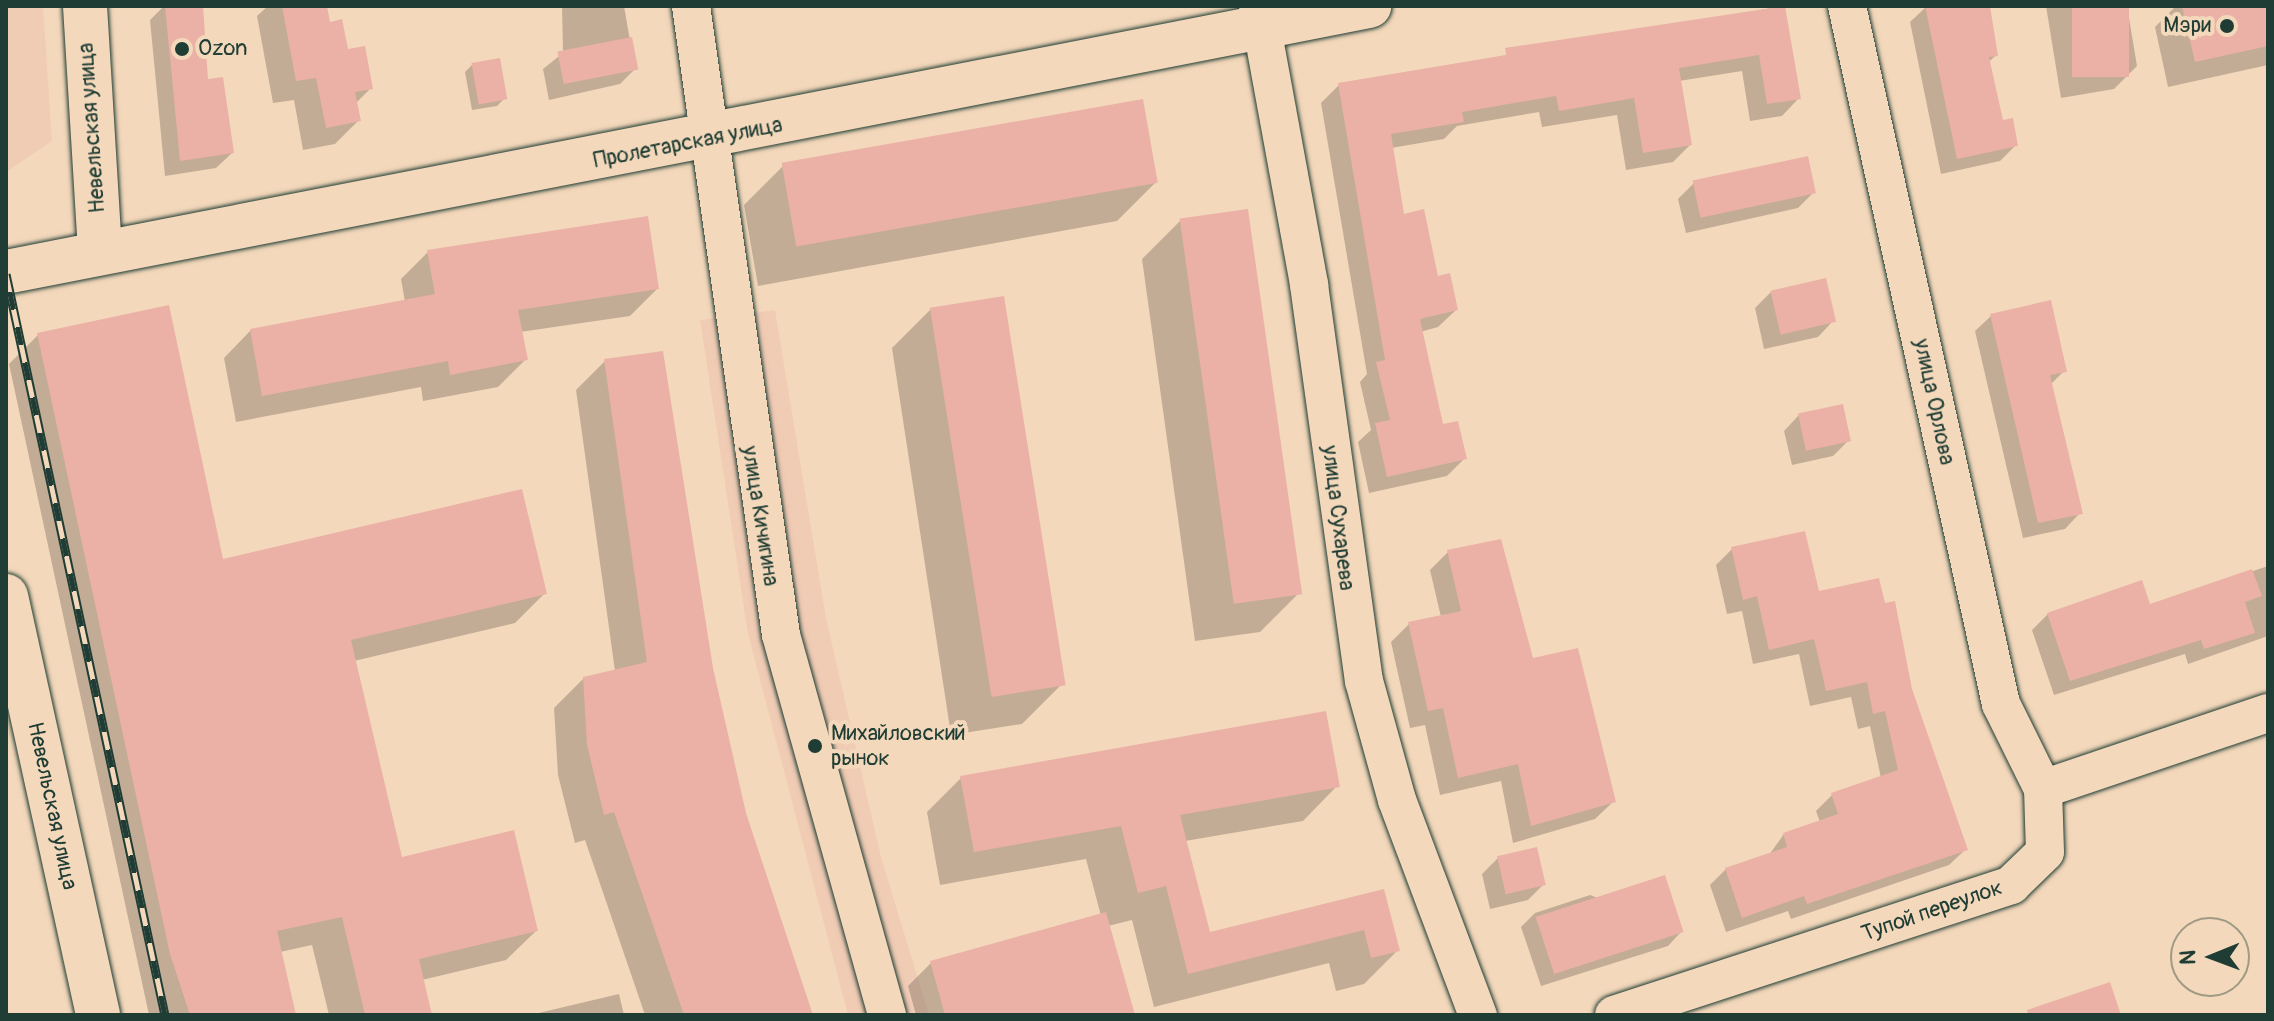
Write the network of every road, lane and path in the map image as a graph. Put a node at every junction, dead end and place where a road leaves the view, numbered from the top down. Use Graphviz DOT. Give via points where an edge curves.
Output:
graph roads {
  1 [pos="85,6"];
  2 [pos="691,6"];
  3 [pos="1369,6"];
  4 [pos="1847,6"];
  5 [pos="1261,15"];
  6 [pos="705,140"];
  7 [pos="100,251"];
  8 [pos="6,272"];
  9 [pos="6,596"];
  10 [pos="2268,713"];
  11 [pos="2043,789"];
  12 [pos="98,1015"];
  13 [pos="887,1015"];
  14 [pos="1478,1015"];
  15 [pos="1614,1015"];
  1 -- 7 [label="main road, Невельская улица"];
  2 -- 6 [label="street, улица Кичигина"];
  3 -- 5 [label="main road, Пролетарская улица"];
  4 -- 11 [label="street, улица Орлова" via="2001,704"];
  5 -- 6 [label="main road, Пролетарская улица"];
  5 -- 14 [label="street, улица Сухарева" via="1309,285 1355,638 1397,800"];
  6 -- 7 [label="main road, Пролетарская улица"];
  6 -- 13 [label="street, улица Кичигина" via="781,635"];
  7 -- 8 [label="main road, Пролетарская улица"];
  9 -- 12 [label="main road, Невельская улица"];
  10 -- 11 [label="street"];
  11 -- 15 [label="street, Тупой переулок" via="2045,852 2011,885"];
}
